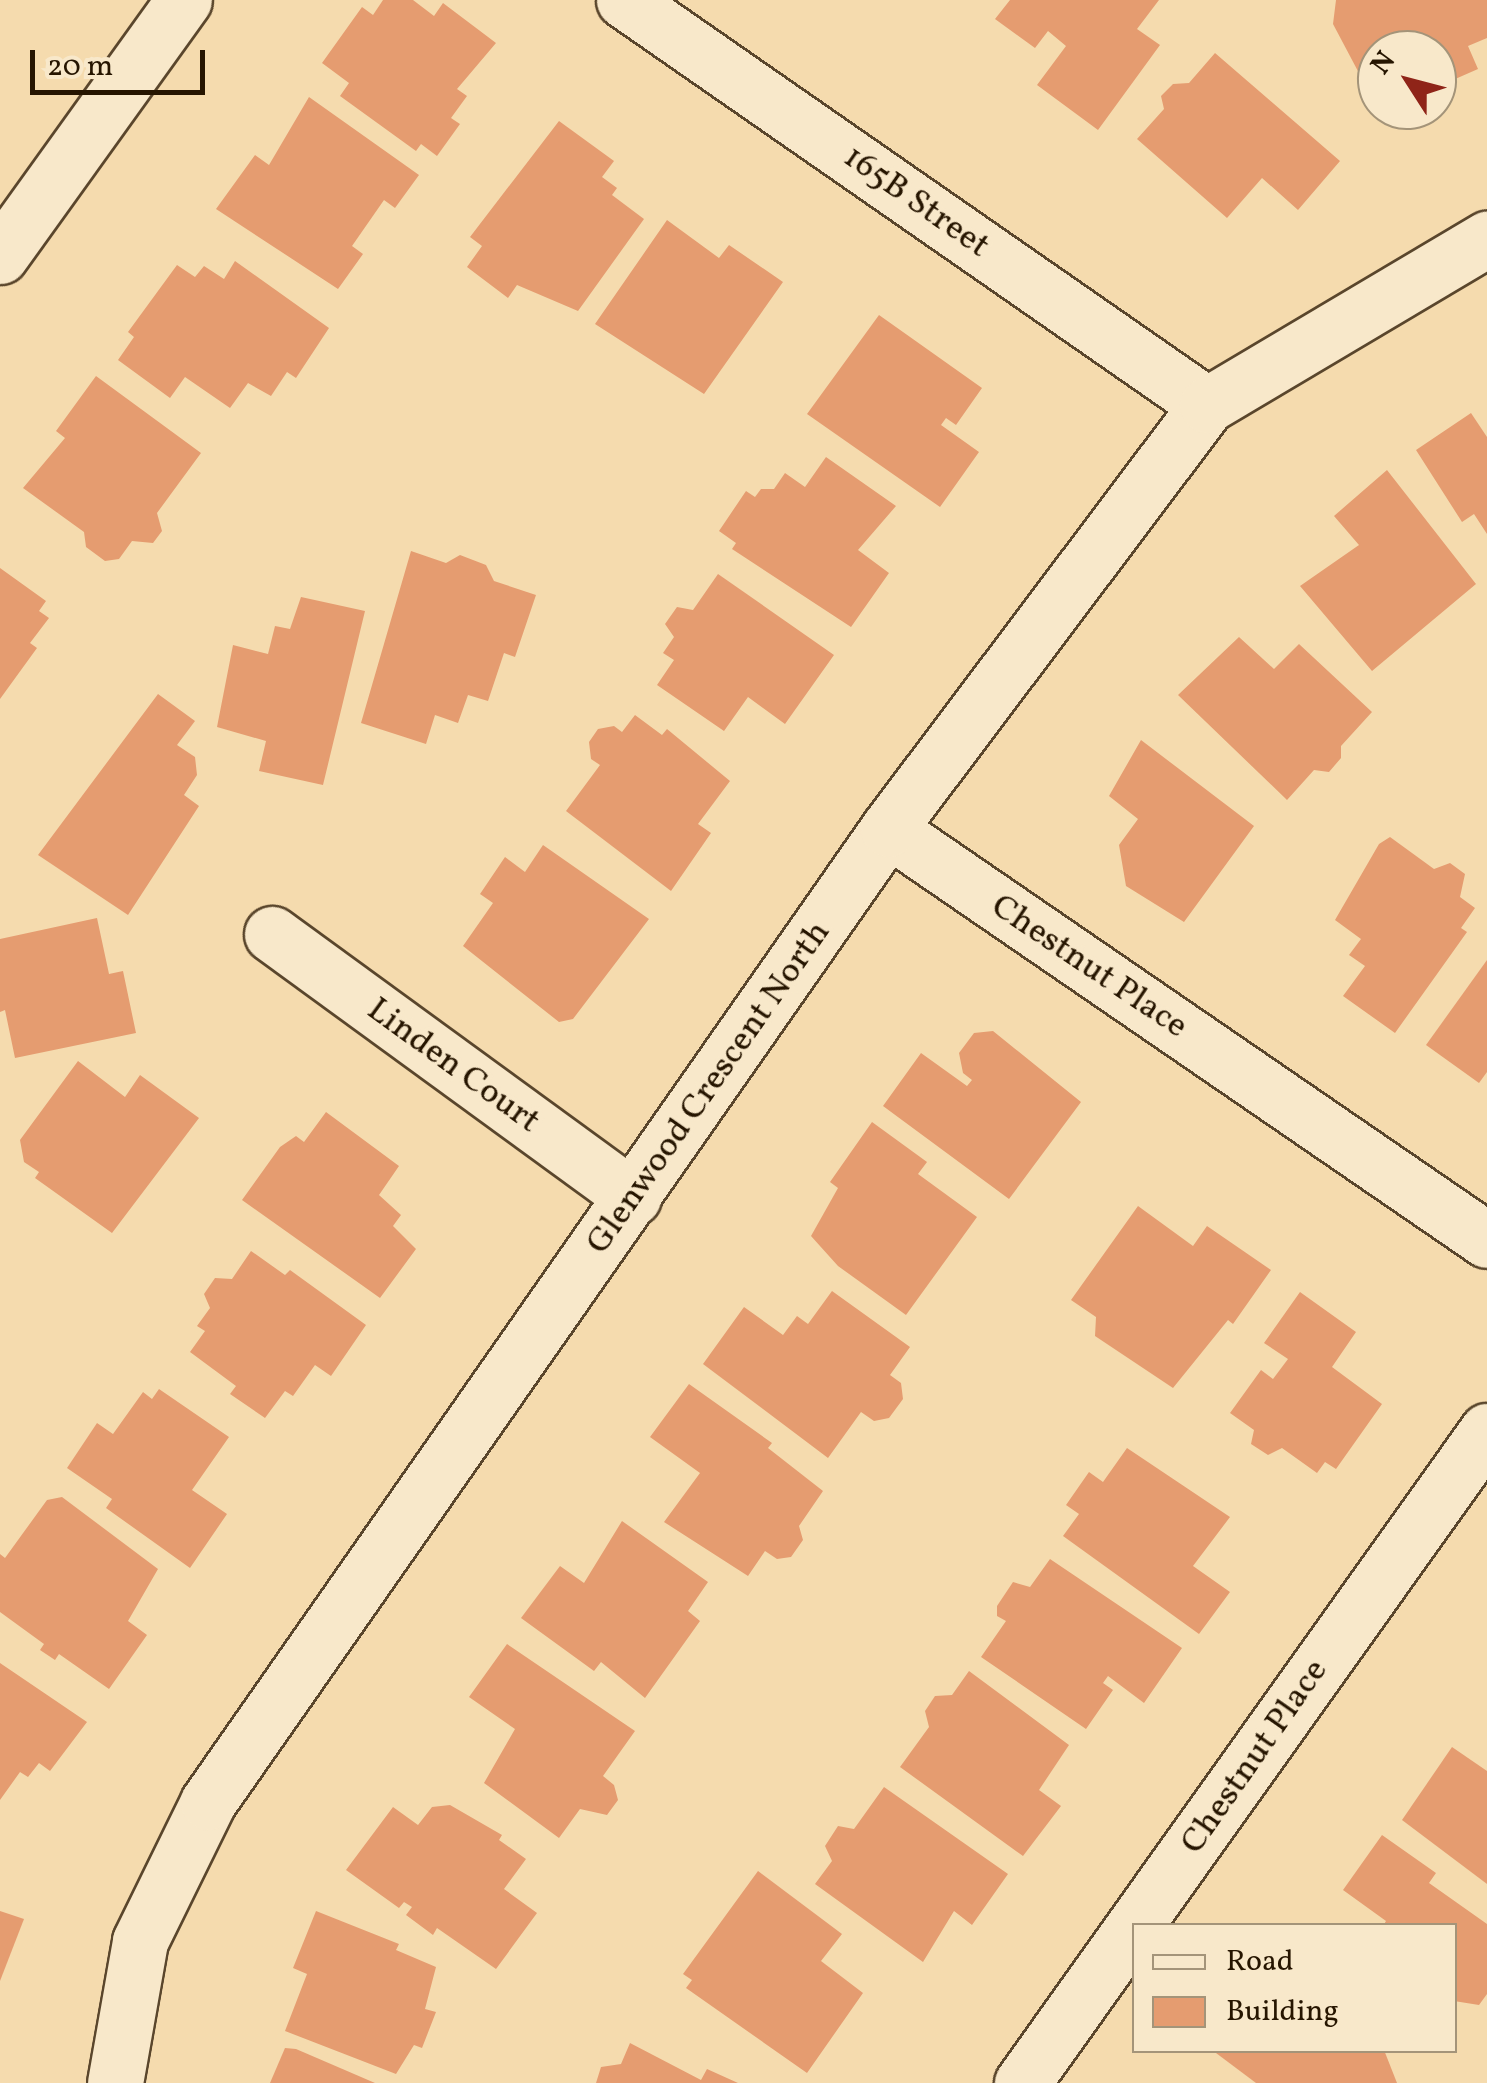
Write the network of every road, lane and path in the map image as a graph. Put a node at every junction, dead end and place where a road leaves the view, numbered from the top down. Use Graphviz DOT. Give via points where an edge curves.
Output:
graph roads {
  1 [pos="184,0"];
  2 [pos="624,0"];
  3 [pos="1487,238"];
  4 [pos="0,256"];
  5 [pos="1208,405"];
  6 [pos="888,829"];
  7 [pos="272,934"];
  8 [pos="633,1197"];
  9 [pos="1487,1240"];
  10 [pos="1487,1431"];
  11 [pos="1136,1923"];
  12 [pos="1132,1929"];
  13 [pos="115,2083"];
  14 [pos="1022,2083"];
  1 -- 4 [label="street"];
  2 -- 5 [label="street, 165B Street"];
  3 -- 5 [label="street, Glenwood Crescent North"];
  5 -- 6 [label="street, Glenwood Crescent North"];
  6 -- 8 [label="street, Glenwood Crescent North"];
  6 -- 9 [label="street, Chestnut Place"];
  7 -- 8 [label="street, Linden Court"];
  8 -- 13 [label="street, Glenwood Crescent North" via="208,1802 140,1940"];
  10 -- 11 [label="street, Chestnut Place"];
  12 -- 14 [label="street, Chestnut Place"];
}
